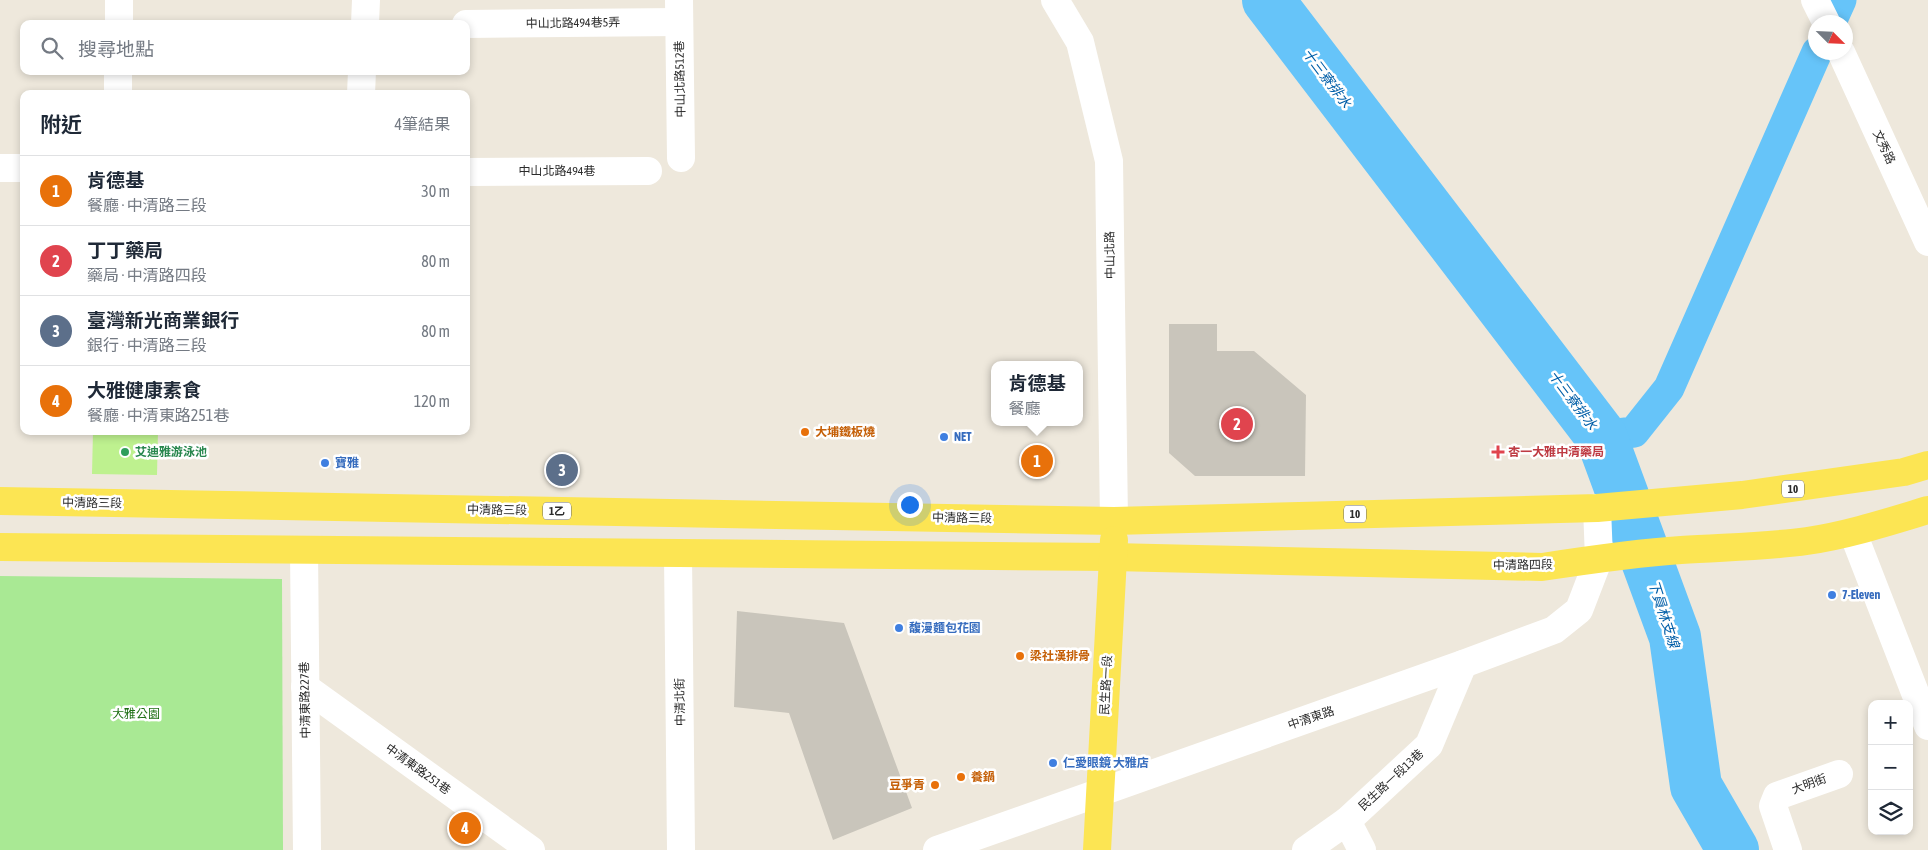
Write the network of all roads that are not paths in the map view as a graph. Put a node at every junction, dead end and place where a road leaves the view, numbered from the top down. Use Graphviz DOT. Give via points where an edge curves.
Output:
graph roads {
  1 [pos="119,0"];
  2 [pos="366,0"];
  3 [pos="1055,0"];
  4 [pos="1815,0"];
  5 [pos="679,11"];
  6 [pos="1822,15"];
  7 [pos="119,20"];
  8 [pos="365,20"];
  9 [pos="470,24"];
  10 [pos="1844,60"];
  11 [pos="118,75"];
  12 [pos="362,75"];
  13 [pos="118,90"];
  14 [pos="361,90"];
  15 [pos="681,158"];
  16 [pos="0,168"];
  17 [pos="20,168"];
  18 [pos="648,171"];
  19 [pos="470,172"];
  20 [pos="1928,242"];
  21 [pos="1928,465"];
  22 [pos="0,501"];
  23 [pos="1605,507"];
  24 [pos="1928,510"];
  25 [pos="1114,521"];
  26 [pos="1853,533"];
  27 [pos="0,547"];
  28 [pos="304,550"];
  29 [pos="678,554"];
  30 [pos="1113,557"];
  31 [pos="1609,557"];
  32 [pos="1463,664"];
  33 [pos="305,687"];
  34 [pos="1928,726"];
  35 [pos="1839,774"];
  36 [pos="1100,792"];
  37 [pos="1347,821"];
  38 [pos="307,850"];
  39 [pos="531,850"];
  40 [pos="681,850"];
  41 [pos="937,850"];
  42 [pos="1097,850"];
  43 [pos="1306,850"];
  44 [pos="1362,850"];
  45 [pos="1788,850"];
  1 -- 7 [label="street"];
  2 -- 8 [label="street"];
  3 -- 25 [label="street, 中山北路" via="1080,42 1109,161"];
  4 -- 6 [label="street"];
  5 -- 9 [label="street, 中山北路494巷5弄"];
  5 -- 15 [label="street, 中山北路512巷"];
  10 -- 20 [label="street, 文秀路"];
  11 -- 13 [label="street"];
  12 -- 14 [label="street"];
  16 -- 17 [label="street"];
  18 -- 19 [label="street, 中山北路494巷"];
  21 -- 23 [label="main road, 10" via="1816,486"];
  22 -- 25 [label="main road, 中清路三段 / 1乙"];
  23 -- 25 [label="main road, 10"];
  23 -- 31 [label="street, 中清東路"];
  24 -- 26 [label="main road, 中清路四段"];
  25 -- 30 [label="main road, 民生路一段"];
  26 -- 31 [label="main road, 中清路四段" via="1757,547"];
  26 -- 34 [label="street"];
  27 -- 28 [label="main road"];
  28 -- 29 [label="main road"];
  28 -- 33 [label="street, 中清東路227巷"];
  29 -- 30 [label="main road"];
  29 -- 40 [label="street, 中清北街"];
  30 -- 31 [label="main road, 中清路四段" via="1542,567"];
  30 -- 36 [label="main road, 民生路一段"];
  31 -- 32 [label="street, 中清東路" via="1579,610 1554,630"];
  32 -- 36 [label="street, 中清東路"];
  32 -- 37 [label="street, 民生路一段13巷" via="1429,745"];
  33 -- 38 [label="street, 中清東路227巷"];
  33 -- 39 [label="street, 中清東路251巷"];
  35 -- 45 [label="street, 大明街" via="1777,796 1773,806"];
  36 -- 41 [label="street, 中清東路"];
  36 -- 42 [label="main road, 民生路一段"];
  37 -- 43 [label="street, 民生路一段13巷"];
  37 -- 44 [label="street"];
}
